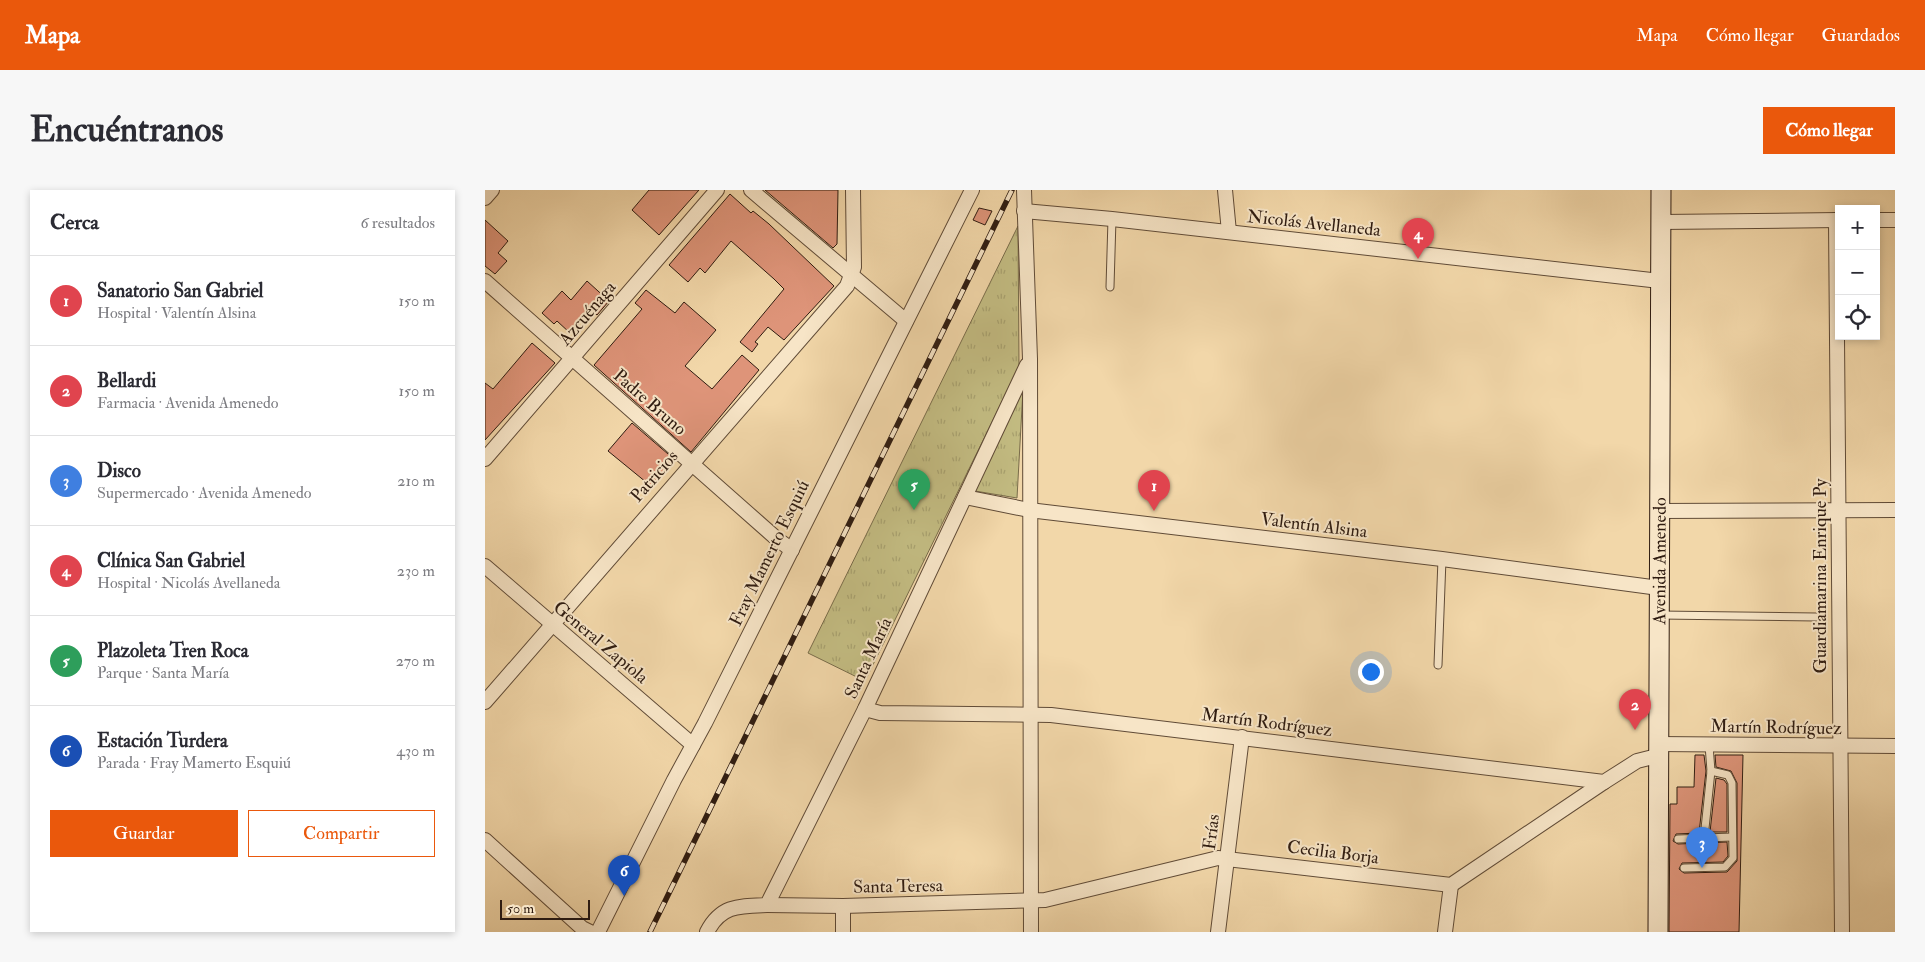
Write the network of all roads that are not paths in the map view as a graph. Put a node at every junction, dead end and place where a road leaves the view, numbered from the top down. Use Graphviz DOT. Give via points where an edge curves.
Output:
graph roads {
  1 [pos="492,190"];
  2 [pos="717,190"];
  3 [pos="751,190"];
  4 [pos="853,190"];
  5 [pos="972,190"];
  6 [pos="1023,190"];
  7 [pos="1225,190"];
  8 [pos="1661,190"];
  9 [pos="485,198"];
  10 [pos="1024,211"];
  11 [pos="1112,218"];
  12 [pos="1835,220"];
  13 [pos="1880,220"];
  14 [pos="1895,220"];
  15 [pos="1661,222"];
  16 [pos="1229,232"];
  17 [pos="1837,250"];
  18 [pos="852,276"];
  19 [pos="485,281"];
  20 [pos="1660,281"];
  21 [pos="1110,287"];
  22 [pos="905,321"];
  23 [pos="572,358"];
  24 [pos="1030,359"];
  25 [pos="485,459"];
  26 [pos="691,462"];
  27 [pos="965,497"];
  28 [pos="1029,510"];
  29 [pos="1839,510"];
  30 [pos="1895,510"];
  31 [pos="1659,511"];
  32 [pos="792,550"];
  33 [pos="1442,559"];
  34 [pos="485,566"];
  35 [pos="1659,588"];
  36 [pos="1659,615"];
  37 [pos="1816,617"];
  38 [pos="552,625"];
  39 [pos="1437,665"];
  40 [pos="485,702"];
  41 [pos="865,709"];
  42 [pos="1031,713"];
  43 [pos="1242,737"];
  44 [pos="693,745"];
  45 [pos="1709,745"];
  46 [pos="1839,746"];
  47 [pos="1895,746"];
  48 [pos="1657,750"];
  49 [pos="1711,771"];
  50 [pos="1604,782"];
  51 [pos="1733,837"];
  52 [pos="1704,838"];
  53 [pos="1678,839"];
  54 [pos="485,840"];
  55 [pos="1227,859"];
  56 [pos="1684,868"];
  57 [pos="1451,885"];
  58 [pos="1031,901"];
  59 [pos="767,905"];
  60 [pos="843,906"];
  61 [pos="590,932"];
  62 [pos="598,932"];
  63 [pos="707,932"];
  64 [pos="843,932"];
  65 [pos="1031,932"];
  66 [pos="1218,932"];
  67 [pos="1445,932"];
  68 [pos="1658,932"];
  69 [pos="1842,932"];
  1 -- 9 [label="street"];
  2 -- 23 [label="street, Azcuénaga"];
  3 -- 18 [label="street"];
  4 -- 18 [label="street" via="855,267"];
  5 -- 22 [label="street, Fray Mamerto Esquiú"];
  6 -- 10 [label="street"];
  7 -- 16 [label="street"];
  8 -- 15 [label="street, Avenida Amenedo"];
  10 -- 11 [label="street, Nicolás Avellaneda"];
  10 -- 24 [label="street"];
  11 -- 16 [label="street, Nicolás Avellaneda"];
  11 -- 21 [label="lane"];
  12 -- 15 [label="street"];
  13 -- 14 [label="street"];
  15 -- 20 [label="street, Avenida Amenedo"];
  16 -- 20 [label="street, Nicolás Avellaneda"];
  17 -- 29 [label="street, Guardiamarina Enrique Py"];
  18 -- 22 [label="street"];
  18 -- 26 [label="street, Patricios" via="847,286"];
  19 -- 23 [label="street, Padre Bruno"];
  20 -- 31 [label="street, Avenida Amenedo"];
  22 -- 32 [label="street, Fray Mamerto Esquiú"];
  23 -- 25 [label="street, Azcuénaga"];
  23 -- 26 [label="street, Padre Bruno"];
  24 -- 27 [label="street, Santa María"];
  24 -- 28 [label="street"];
  26 -- 32 [label="street, Padre Bruno"];
  26 -- 38 [label="street, Patricios"];
  27 -- 28 [label="street, Valentín Alsina"];
  27 -- 41 [label="street, Santa María"];
  28 -- 33 [label="street, Valentín Alsina"];
  28 -- 42 [label="street"];
  29 -- 30 [label="street"];
  29 -- 31 [label="street"];
  29 -- 46 [label="street, Guardiamarina Enrique Py"];
  31 -- 35 [label="street, Avenida Amenedo"];
  32 -- 44 [label="street, Fray Mamerto Esquiú"];
  33 -- 35 [label="street, Valentín Alsina"];
  33 -- 39 [label="lane"];
  34 -- 38 [label="street, General Zapiola"];
  35 -- 36 [label="street, Avenida Amenedo"];
  36 -- 37 [label="lane"];
  36 -- 48 [label="street, Avenida Amenedo"];
  38 -- 40 [label="street, Patricios"];
  38 -- 44 [label="street, General Zapiola"];
  41 -- 42 [label="street, Martín Rodríguez" via="880,713"];
  41 -- 59 [label="street, Santa María"];
  42 -- 43 [label="street, Martín Rodríguez"];
  42 -- 58 [label="street"];
  43 -- 50 [label="street, Martín Rodríguez"];
  43 -- 55 [label="street, Frías"];
  44 -- 62 [label="street, Fray Mamerto Esquiú"];
  45 -- 46 [label="street, Martín Rodríguez"];
  45 -- 48 [label="street, Martín Rodríguez"];
  45 -- 49 [label="lane"];
  46 -- 47 [label="street, Martín Rodríguez"];
  46 -- 69 [label="street, Guardiamarina Enrique Py"];
  48 -- 50 [label="street, Martín Rodríguez"];
  48 -- 68 [label="street, Avenida Amenedo"];
  49 -- 51 [label="lane" via="1729,775 1732,783"];
  49 -- 52 [label="lane"];
  50 -- 57 [label="street"];
  51 -- 52 [label="lane"];
  51 -- 56 [label="lane" via="1733,858 1725,867"];
  52 -- 53 [label="lane"];
  54 -- 61 [label="street"];
  55 -- 57 [label="street, Cecilia Borja"];
  55 -- 58 [label="street, Cecilia Borja" via="1210,859"];
  55 -- 66 [label="street, Frías"];
  57 -- 67 [label="street"];
  58 -- 60 [label="street, Santa Teresa"];
  58 -- 65 [label="street"];
  59 -- 60 [label="street, Santa Teresa"];
  59 -- 63 [label="street" via="727,910 717,915"];
  60 -- 64 [label="street"];
}
